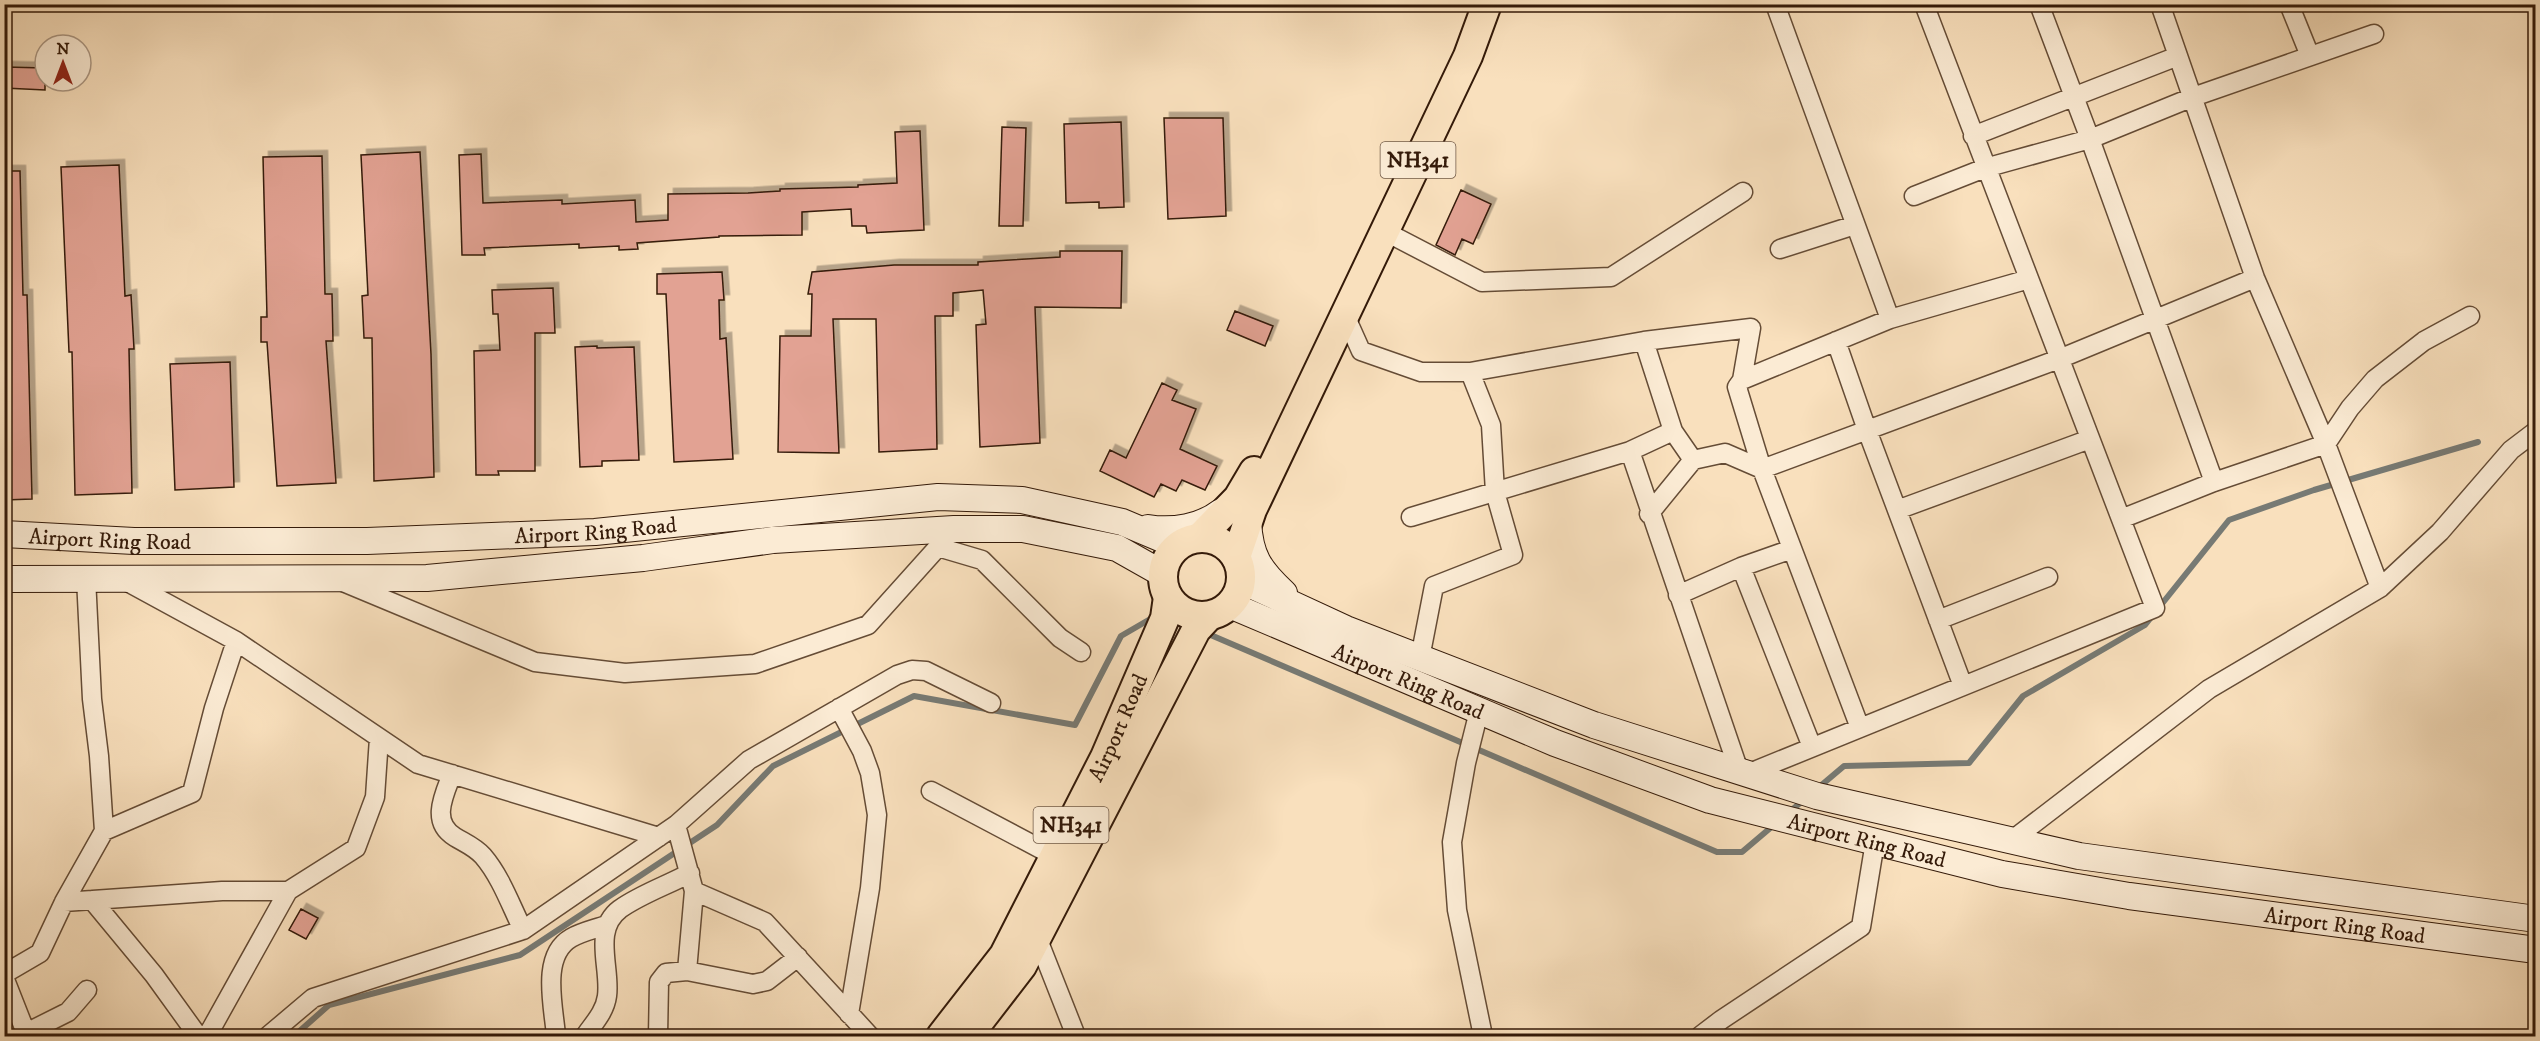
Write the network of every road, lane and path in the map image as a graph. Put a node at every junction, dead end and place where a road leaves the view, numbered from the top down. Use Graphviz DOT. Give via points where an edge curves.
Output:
graph roads {
  1 [pos="1487,4"];
  2 [pos="1775,4"];
  3 [pos="1924,4"];
  4 [pos="2039,4"];
  5 [pos="2160,4"];
  6 [pos="2289,4"];
  7 [pos="2374,34"];
  8 [pos="2178,56"];
  9 [pos="2310,56"];
  10 [pos="2074,97"];
  11 [pos="2193,97"];
  12 [pos="1973,136"];
  13 [pos="2090,139"];
  14 [pos="1985,168"];
  15 [pos="1743,192"];
  16 [pos="1914,196"];
  17 [pos="1855,225"];
  18 [pos="1384,231"];
  19 [pos="1780,249"];
  20 [pos="2255,278"];
  21 [pos="2029,279"];
  22 [pos="1344,313"];
  23 [pos="2469,316"];
  24 [pos="1890,319"];
  25 [pos="2156,321"];
  26 [pos="1644,341"];
  27 [pos="1836,341"];
  28 [pos="2059,359"];
  29 [pos="1470,372"];
  30 [pos="1742,380"];
  31 [pos="1867,430"];
  32 [pos="1672,431"];
  33 [pos="2535,431"];
  34 [pos="2090,439"];
  35 [pos="2326,444"];
  36 [pos="1630,452"];
  37 [pos="1692,460"];
  38 [pos="1762,469"];
  39 [pos="2214,482"];
  40 [pos="1495,492"];
  41 [pos="1243,510"];
  42 [pos="1897,510"];
  43 [pos="1649,514"];
  44 [pos="1411,517"];
  45 [pos="2121,519"];
  46 [pos="1122,522"];
  47 [pos="4,534"];
  48 [pos="1189,542"];
  49 [pos="1792,549"];
  50 [pos="1239,567"];
  51 [pos="1741,567"];
  52 [pos="2048,577"];
  53 [pos="86,578"];
  54 [pos="333,578"];
  55 [pos="4,579"];
  56 [pos="122,579"];
  57 [pos="1166,585"];
  58 [pos="2380,588"];
  59 [pos="1678,595"];
  60 [pos="1219,610"];
  61 [pos="1314,614"];
  62 [pos="1938,620"];
  63 [pos="236,641"];
  64 [pos="1081,652"];
  65 [pos="1420,658"];
  66 [pos="1963,686"];
  67 [pos="992,703"];
  68 [pos="1479,711"];
  69 [pos="847,722"];
  70 [pos="1860,728"];
  71 [pos="379,738"];
  72 [pos="1812,747"];
  73 [pos="1743,772"];
  74 [pos="452,774"];
  75 [pos="931,791"];
  76 [pos="104,831"];
  77 [pos="659,837"];
  78 [pos="2011,841"];
  79 [pos="1875,843"];
  80 [pos="1054,856"];
  81 [pos="685,857"];
  82 [pos="288,891"];
  83 [pos="92,900"];
  84 [pos="64,902"];
  85 [pos="2535,919"];
  86 [pos="606,925"];
  87 [pos="523,930"];
  88 [pos="1037,937"];
  89 [pos="2535,950"];
  90 [pos="798,957"];
  91 [pos="687,971"];
  92 [pos="4,976"];
  93 [pos="87,990"];
  94 [pos="849,1014"];
  95 [pos="198,1036"];
  96 [pos="204,1036"];
  97 [pos="267,1036"];
  98 [pos="556,1036"];
  99 [pos="585,1036"];
  100 [pos="658,1036"];
  101 [pos="870,1036"];
  102 [pos="941,1036"];
  103 [pos="968,1036"];
  104 [pos="1076,1036"];
  105 [pos="1483,1036"];
  106 [pos="1700,1036"];
  1 -- 18 [label="highway, NH341" via="1468,56"];
  2 -- 17 [label="street"];
  3 -- 12 [label="street"];
  4 -- 10 [label="street"];
  5 -- 8 [label="street"];
  6 -- 9 [label="street"];
  7 -- 9 [label="street"];
  8 -- 10 [label="street"];
  8 -- 11 [label="street"];
  9 -- 11 [label="street"];
  10 -- 12 [label="street"];
  10 -- 13 [label="street"];
  11 -- 13 [label="street"];
  11 -- 20 [label="street"];
  12 -- 14 [label="street"];
  13 -- 14 [label="street"];
  13 -- 25 [label="street"];
  14 -- 16 [label="street"];
  14 -- 21 [label="street"];
  15 -- 18 [label="street" via="1611,277 1482,282"];
  17 -- 19 [label="street"];
  17 -- 24 [label="street"];
  18 -- 22 [label="highway, NH341"];
  20 -- 25 [label="street"];
  20 -- 35 [label="street"];
  21 -- 24 [label="street"];
  21 -- 28 [label="street"];
  22 -- 29 [label="street" via="1361,351 1421,372"];
  22 -- 41 [label="highway, NH341"];
  23 -- 35 [label="street" via="2424,341 2374,379"];
  24 -- 27 [label="street"];
  25 -- 28 [label="street"];
  25 -- 39 [label="street"];
  26 -- 29 [label="street"];
  26 -- 30 [label="street" via="1751,328"];
  26 -- 32 [label="street"];
  27 -- 30 [label="street"];
  27 -- 31 [label="street"];
  28 -- 31 [label="street"];
  28 -- 34 [label="street"];
  29 -- 40 [label="street" via="1491,425"];
  30 -- 38 [label="street" via="1737,387"];
  31 -- 38 [label="street"];
  31 -- 42 [label="street"];
  32 -- 36 [label="street"];
  32 -- 37 [label="street"];
  33 -- 58 [label="street" via="2511,450 2440,532"];
  34 -- 42 [label="street"];
  34 -- 45 [label="street"];
  35 -- 39 [label="street"];
  35 -- 58 [label="street"];
  36 -- 40 [label="street"];
  36 -- 43 [label="street"];
  37 -- 38 [label="street" via="1725,453"];
  37 -- 43 [label="street"];
  38 -- 49 [label="street"];
  39 -- 45 [label="street"];
  40 -- 44 [label="street"];
  40 -- 65 [label="street" via="1513,555 1434,586"];
  41 -- 46 [label="main road" via="1181,529 1152,529"];
  41 -- 48 [label="highway, NH341"];
  41 -- 50 [label="highway, NH341"];
  41 -- 61 [label="main road" via="1249,543 1259,567 1287,595"];
  42 -- 62 [label="street"];
  43 -- 59 [label="street"];
  45 -- 66 [label="street" via="2155,608"];
  46 -- 47 [label="main road, Airport Ring Road" via="1022,500 938,497 595,532 378,541 135,541"];
  46 -- 48 [label="main road, Airport Ring Road"];
  48 -- 50 [label="highway" via="1221,542"];
  48 -- 57 [label="highway, NH341" via="1171,554"];
  49 -- 51 [label="street"];
  49 -- 70 [label="street"];
  50 -- 60 [label="highway, NH341" via="1240,587"];
  50 -- 61 [label="main road, Airport Ring Road" via="1253,586"];
  51 -- 59 [label="street"];
  51 -- 72 [label="street"];
  52 -- 62 [label="street"];
  53 -- 55 [label="main road, Airport Ring Road"];
  53 -- 56 [label="main road, Airport Ring Road"];
  53 -- 76 [label="street"];
  54 -- 56 [label="main road, Airport Ring Road"];
  54 -- 57 [label="main road, Airport Ring Road" via="427,578 643,558 773,540 954,529 1023,529 1117,548"];
  54 -- 64 [label="street" via="536,662 625,673 755,664 868,625 938,547 982,560 1060,638"];
  56 -- 63 [label="street"];
  57 -- 60 [label="highway" via="1176,606 1186,612 1197,616"];
  57 -- 80 [label="highway, Airport Road / NH341" via="1165,618 1105,757"];
  58 -- 78 [label="street" via="2209,689"];
  59 -- 73 [label="street"];
  60 -- 68 [label="main road, Airport Ring Road" via="1245,609"];
  60 -- 88 [label="highway, Airport Road / NH341" via="1196,630"];
  61 -- 65 [label="main road, Airport Ring Road"];
  62 -- 66 [label="street"];
  63 -- 71 [label="street"];
  63 -- 76 [label="street" via="192,793"];
  65 -- 73 [label="main road, Airport Ring Road" via="1594,725"];
  66 -- 70 [label="street"];
  67 -- 69 [label="street" via="926,671 912,670 897,675"];
  68 -- 79 [label="main road, Airport Ring Road" via="1710,800"];
  68 -- 105 [label="street" via="1452,843 1457,910"];
  69 -- 81 [label="street" via="749,760"];
  69 -- 94 [label="street" via="870,773 877,815 870,888"];
  70 -- 72 [label="street"];
  71 -- 74 [label="street" via="418,764"];
  71 -- 82 [label="street" via="375,797 356,848"];
  72 -- 73 [label="street"];
  73 -- 78 [label="main road, Airport Ring Road" via="1817,796"];
  74 -- 77 [label="street"];
  74 -- 87 [label="street" via="441,802 445,827 482,855"];
  75 -- 80 [label="street"];
  76 -- 84 [label="street"];
  77 -- 81 [label="street"];
  77 -- 87 [label="street"];
  78 -- 85 [label="main road, Airport Ring Road" via="2079,856"];
  79 -- 89 [label="main road, Airport Ring Road" via="2002,874 2129,896"];
  79 -- 106 [label="street" via="1861,927"];
  80 -- 102 [label="highway, Airport Road / NH341" via="1004,955"];
  81 -- 86 [label="street"];
  81 -- 90 [label="street" via="765,922"];
  81 -- 91 [label="street"];
  82 -- 83 [label="street" via="222,891"];
  82 -- 96 [label="street"];
  83 -- 84 [label="street"];
  83 -- 95 [label="street"];
  84 -- 92 [label="street" via="40,953"];
  86 -- 98 [label="street" via="570,939 554,958 551,974"];
  86 -- 99 [label="street" via="607,996 603,1010"];
  87 -- 97 [label="street" via="314,998"];
  88 -- 103 [label="highway, Airport Road / NH341" via="1022,966"];
  88 -- 104 [label="street"];
  90 -- 91 [label="street" via="767,981 753,984"];
  90 -- 94 [label="street"];
  91 -- 100 [label="street" via="661,976"];
  92 -- 93 [label="street" via="26,1033 68,1012"];
  94 -- 101 [label="street"];
}
